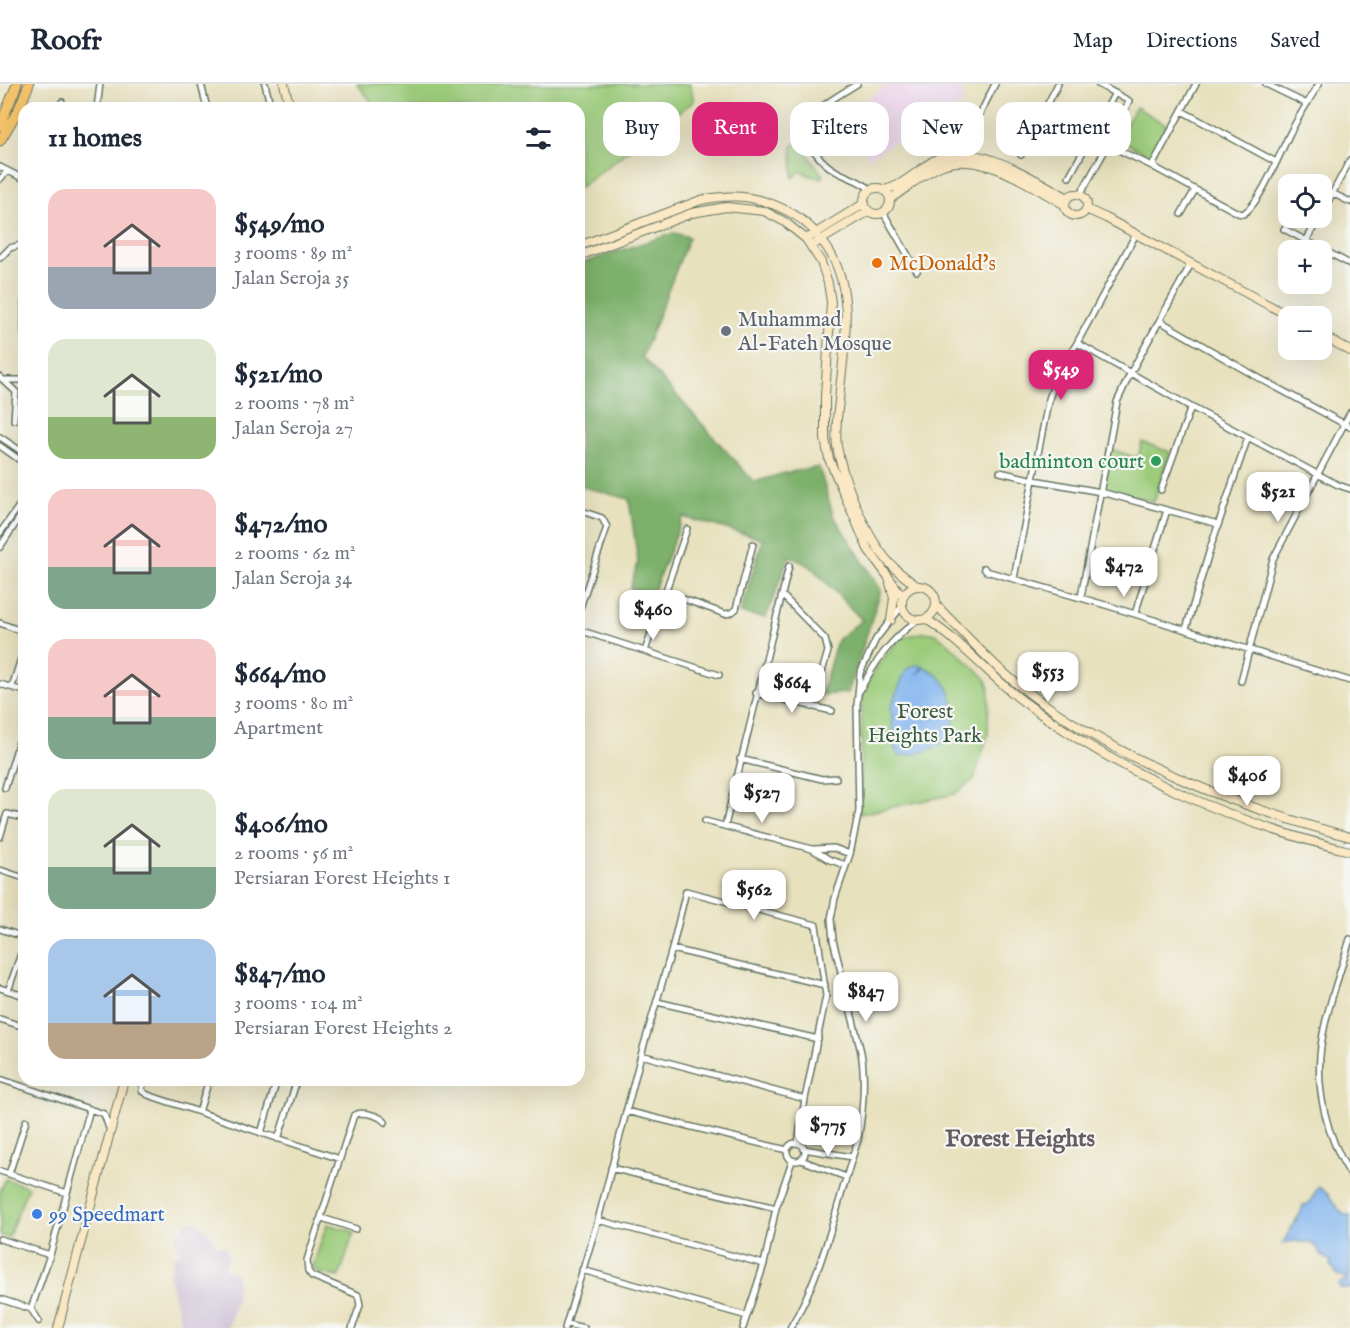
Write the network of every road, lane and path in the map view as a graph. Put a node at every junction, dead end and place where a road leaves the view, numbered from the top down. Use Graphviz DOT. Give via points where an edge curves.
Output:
graph roads {
  1 [pos="17,84"];
  2 [pos="28,84"];
  3 [pos="99,84"];
  4 [pos="201,84"];
  5 [pos="265,84"];
  6 [pos="284,84"];
  7 [pos="857,84"];
  8 [pos="995,84"];
  9 [pos="1058,84"];
  10 [pos="1098,84"];
  11 [pos="1196,84"];
  12 [pos="1266,84"];
  13 [pos="1319,84"];
  14 [pos="1115,93"];
  15 [pos="22,102"];
  16 [pos="98,102"];
  17 [pos="206,102"];
  18 [pos="270,102"];
  19 [pos="288,102"];
  20 [pos="1049,102"];
  21 [pos="1129,102"];
  22 [pos="1307,104"];
  23 [pos="984,106"];
  24 [pos="18,111"];
  25 [pos="1182,111"];
  26 [pos="0,126"];
  27 [pos="0,141"];
  28 [pos="1102,156"];
  29 [pos="1130,156"];
  30 [pos="1350,160"];
  31 [pos="1276,162"];
  32 [pos="1152,166"];
  33 [pos="0,167"];
  34 [pos="7,172"];
  35 [pos="18,177"];
  36 [pos="1069,177"];
  37 [pos="0,179"];
  38 [pos="871,190"];
  39 [pos="883,190"];
  40 [pos="1195,190"];
  41 [pos="1332,193"];
  42 [pos="1080,195"];
  43 [pos="890,199"];
  44 [pos="1066,201"];
  45 [pos="1350,202"];
  46 [pos="867,207"];
  47 [pos="1086,209"];
  48 [pos="883,212"];
  49 [pos="1181,214"];
  50 [pos="1284,229"];
  51 [pos="1136,234"];
  52 [pos="818,236"];
  53 [pos="1304,240"];
  54 [pos="808,243"];
  55 [pos="585,244"];
  56 [pos="18,246"];
  57 [pos="585,254"];
  58 [pos="1332,255"];
  59 [pos="0,258"];
  60 [pos="1191,264"];
  61 [pos="1350,264"];
  62 [pos="917,271"];
  63 [pos="1278,310"];
  64 [pos="1160,321"];
  65 [pos="1332,341"];
  66 [pos="1077,343"];
  67 [pos="1350,351"];
  68 [pos="1131,372"];
  69 [pos="2,378"];
  70 [pos="18,379"];
  71 [pos="1191,406"];
  72 [pos="1350,413"];
  73 [pos="14,420"];
  74 [pos="1344,424"];
  75 [pos="1350,427"];
  76 [pos="0,436"];
  77 [pos="1248,437"];
  78 [pos="0,446"];
  79 [pos="18,449"];
  80 [pos="18,459"];
  81 [pos="1000,472"];
  82 [pos="1319,475"];
  83 [pos="1034,480"];
  84 [pos="1350,489"];
  85 [pos="1161,490"];
  86 [pos="1101,492"];
  87 [pos="18,508"];
  88 [pos="1167,510"];
  89 [pos="585,512"];
  90 [pos="18,520"];
  91 [pos="1218,524"];
  92 [pos="687,529"];
  93 [pos="0,533"];
  94 [pos="753,544"];
  95 [pos="0,547"];
  96 [pos="789,567"];
  97 [pos="984,568"];
  98 [pos="885,571"];
  99 [pos="1014,578"];
  100 [pos="916,586"];
  101 [pos="585,593"];
  102 [pos="667,593"];
  103 [pos="782,595"];
  104 [pos="903,597"];
  105 [pos="1081,597"];
  106 [pos="936,605"];
  107 [pos="902,606"];
  108 [pos="1135,614"];
  109 [pos="891,620"];
  110 [pos="922,620"];
  111 [pos="0,623"];
  112 [pos="1186,629"];
  113 [pos="18,630"];
  114 [pos="585,632"];
  115 [pos="1250,650"];
  116 [pos="645,651"];
  117 [pos="18,668"];
  118 [pos="719,675"];
  119 [pos="1241,681"];
  120 [pos="1350,681"];
  121 [pos="0,684"];
  122 [pos="12,687"];
  123 [pos="18,690"];
  124 [pos="756,693"];
  125 [pos="858,694"];
  126 [pos="812,707"];
  127 [pos="832,711"];
  128 [pos="18,745"];
  129 [pos="17,748"];
  130 [pos="740,759"];
  131 [pos="836,778"];
  132 [pos="5,788"];
  133 [pos="18,816"];
  134 [pos="705,822"];
  135 [pos="725,826"];
  136 [pos="0,837"];
  137 [pos="1350,837"];
  138 [pos="1334,847"];
  139 [pos="812,849"];
  140 [pos="1350,851"];
  141 [pos="850,854"];
  142 [pos="1350,856"];
  143 [pos="846,866"];
  144 [pos="0,870"];
  145 [pos="18,876"];
  146 [pos="0,929"];
  147 [pos="18,935"];
  148 [pos="1350,939"];
  149 [pos="672,949"];
  150 [pos="18,962"];
  151 [pos="825,985"];
  152 [pos="0,988"];
  153 [pos="8,990"];
  154 [pos="18,994"];
  155 [pos="657,1002"];
  156 [pos="0,1019"];
  157 [pos="18,1025"];
  158 [pos="818,1039"];
  159 [pos="641,1055"];
  160 [pos="0,1079"];
  161 [pos="18,1085"];
  162 [pos="21,1086"];
  163 [pos="123,1086"];
  164 [pos="142,1086"];
  165 [pos="207,1086"];
  166 [pos="275,1086"];
  167 [pos="295,1086"];
  168 [pos="805,1099"];
  169 [pos="119,1101"];
  170 [pos="90,1109"];
  171 [pos="626,1111"];
  172 [pos="199,1112"];
  173 [pos="104,1114"];
  174 [pos="26,1121"];
  175 [pos="385,1122"];
  176 [pos="110,1133"];
  177 [pos="261,1133"];
  178 [pos="278,1139"];
  179 [pos="798,1143"];
  180 [pos="804,1149"];
  181 [pos="787,1150"];
  182 [pos="852,1157"];
  183 [pos="340,1159"];
  184 [pos="801,1160"];
  185 [pos="792,1161"];
  186 [pos="611,1167"];
  187 [pos="0,1171"];
  188 [pos="9,1174"];
  189 [pos="1350,1174"];
  190 [pos="846,1177"];
  191 [pos="67,1193"];
  192 [pos="776,1208"];
  193 [pos="322,1218"];
  194 [pos="598,1220"];
  195 [pos="356,1229"];
  196 [pos="0,1239"];
  197 [pos="50,1255"];
  198 [pos="764,1264"];
  199 [pos="582,1270"];
  200 [pos="0,1299"];
  201 [pos="31,1309"];
  202 [pos="747,1316"];
  203 [pos="39,1321"];
  204 [pos="566,1326"];
  205 [pos="58,1328"];
  206 [pos="352,1328"];
  207 [pos="585,1328"];
  208 [pos="743,1328"];
  209 [pos="789,1328"];
  1 -- 26 [label="main road"];
  2 -- 15 [label="main road"];
  3 -- 16 [label="street"];
  4 -- 17 [label="street"];
  5 -- 18 [label="street"];
  6 -- 19 [label="street"];
  7 -- 38 [label="street" via="824,106 806,122 804,129 824,164"];
  8 -- 23 [label="street"];
  9 -- 20 [label="street"];
  10 -- 14 [label="street"];
  11 -- 25 [label="street"];
  12 -- 22 [label="street"];
  13 -- 22 [label="street"];
  14 -- 21 [label="street"];
  14 -- 36 [label="street"];
  22 -- 31 [label="street"];
  24 -- 27 [label="main road"];
  25 -- 31 [label="street"];
  25 -- 32 [label="street"];
  28 -- 42 [label="street"];
  29 -- 32 [label="street"];
  30 -- 41 [label="street"];
  31 -- 40 [label="street" via="1244,214"];
  32 -- 40 [label="street"];
  33 -- 34 [label="street"];
  34 -- 35 [label="street"];
  34 -- 37 [label="street"];
  38 -- 39 [label="street"];
  38 -- 46 [label="street" via="866,196"];
  39 -- 43 [label="street"];
  39 -- 44 [label="street" via="895,187 939,158 982,156"];
  40 -- 49 [label="street"];
  41 -- 45 [label="street"];
  42 -- 44 [label="street"];
  42 -- 47 [label="street"];
  43 -- 44 [label="street" via="940,166 975,163 989,165"];
  43 -- 48 [label="street"];
  44 -- 47 [label="street" via="1067,211 1075,216"];
  46 -- 48 [label="street" via="876,213"];
  46 -- 52 [label="street"];
  47 -- 51 [label="street"];
  48 -- 62 [label="street"];
  50 -- 53 [label="street"];
  51 -- 60 [label="street"];
  51 -- 66 [label="street"];
  52 -- 54 [label="street"];
  52 -- 55 [label="street" via="800,218 773,203 722,196 701,200"];
  52 -- 100 [label="street" via="835,260 845,294 836,426 839,458 876,545"];
  54 -- 57 [label="street" via="785,222 764,211 726,207 692,213"];
  54 -- 98 [label="street" via="821,261 831,302 825,396 829,459 868,549"];
  56 -- 59 [label="street"];
  58 -- 61 [label="street"];
  60 -- 63 [label="street"];
  60 -- 64 [label="street"];
  64 -- 68 [label="street"];
  64 -- 74 [label="street"];
  65 -- 67 [label="street"];
  66 -- 68 [label="street"];
  66 -- 83 [label="street" via="1057,375 1048,402"];
  68 -- 71 [label="street"];
  68 -- 86 [label="street" via="1117,402"];
  69 -- 70 [label="street"];
  69 -- 73 [label="street" via="16,392"];
  71 -- 77 [label="street"];
  71 -- 85 [label="street"];
  72 -- 74 [label="street"];
  74 -- 75 [label="street"];
  74 -- 82 [label="street"];
  76 -- 79 [label="street"];
  77 -- 82 [label="street"];
  77 -- 91 [label="street"];
  78 -- 80 [label="street"];
  81 -- 83 [label="street"];
  82 -- 84 [label="street"];
  82 -- 115 [label="street" via="1273,559"];
  83 -- 86 [label="street"];
  83 -- 99 [label="street"];
  86 -- 88 [label="street"];
  86 -- 105 [label="street"];
  87 -- 93 [label="street"];
  88 -- 91 [label="street"];
  88 -- 108 [label="street"];
  89 -- 101 [label="street" via="602,518 607,527"];
  90 -- 95 [label="street"];
  91 -- 112 [label="street"];
  92 -- 102 [label="street"];
  94 -- 102 [label="street" via="736,609 731,613"];
  96 -- 103 [label="street"];
  97 -- 99 [label="street"];
  98 -- 104 [label="street"];
  98 -- 109 [label="street" via="894,598"];
  99 -- 105 [label="street"];
  100 -- 104 [label="street"];
  100 -- 106 [label="street" via="930,590"];
  102 -- 116 [label="street"];
  103 -- 124 [label="street"];
  103 -- 126 [label="street" via="827,645"];
  104 -- 107 [label="street"];
  105 -- 108 [label="street"];
  106 -- 110 [label="street" via="933,613"];
  106 -- 137 [label="street" via="1020,686 1098,739 1209,791"];
  107 -- 109 [label="street"];
  107 -- 110 [label="street" via="906,614"];
  108 -- 112 [label="street"];
  109 -- 125 [label="street" via="876,639 860,673"];
  110 -- 125 [label="street" via="903,630 887,647"];
  110 -- 138 [label="street" via="940,628 1005,687 1098,751 1236,817"];
  111 -- 113 [label="street"];
  112 -- 115 [label="street"];
  114 -- 116 [label="street"];
  115 -- 119 [label="street"];
  115 -- 120 [label="street"];
  116 -- 118 [label="street"];
  117 -- 122 [label="street"];
  121 -- 122 [label="street"];
  122 -- 123 [label="street"];
  124 -- 126 [label="street"];
  124 -- 130 [label="street"];
  125 -- 141 [label="street" via="859,811"];
  126 -- 127 [label="street"];
  128 -- 129 [label="street"];
  129 -- 132 [label="street"];
  130 -- 131 [label="street" via="822,779"];
  130 -- 135 [label="street"];
  133 -- 136 [label="street" via="7,814"];
  134 -- 135 [label="street"];
  135 -- 139 [label="street"];
  138 -- 140 [label="street"];
  138 -- 142 [label="street"];
  139 -- 141 [label="street" via="834,848"];
  139 -- 143 [label="street"];
  141 -- 143 [label="street"];
  143 -- 182 [label="street" via="831,919 863,1066 862,1117"];
  144 -- 145 [label="street"];
  146 -- 147 [label="street"];
  148 -- 189 [label="street" via="1325,1025 1319,1070 1325,1115"];
  149 -- 151 [label="street"];
  149 -- 151 [label="street" via="686,891 816,925"];
  149 -- 155 [label="street"];
  150 -- 153 [label="street"];
  151 -- 158 [label="street"];
  152 -- 153 [label="street"];
  153 -- 154 [label="street"];
  155 -- 158 [label="street"];
  155 -- 159 [label="street"];
  156 -- 157 [label="street"];
  158 -- 168 [label="street"];
  159 -- 168 [label="street"];
  159 -- 171 [label="street"];
  160 -- 161 [label="street"];
  162 -- 170 [label="street"];
  163 -- 169 [label="street"];
  164 -- 172 [label="street" via="142,1091 148,1095"];
  165 -- 172 [label="street"];
  166 -- 177 [label="street"];
  167 -- 178 [label="street"];
  168 -- 179 [label="street"];
  169 -- 173 [label="street"];
  169 -- 176 [label="street"];
  170 -- 173 [label="street"];
  170 -- 191 [label="street"];
  171 -- 181 [label="street"];
  171 -- 186 [label="street"];
  172 -- 177 [label="street"];
  173 -- 176 [label="street"];
  174 -- 188 [label="street"];
  175 -- 183 [label="street" via="354,1115"];
  176 -- 205 [label="street"];
  177 -- 178 [label="street"];
  178 -- 183 [label="street"];
  179 -- 180 [label="street"];
  179 -- 181 [label="street"];
  180 -- 182 [label="street"];
  180 -- 184 [label="street"];
  181 -- 185 [label="street"];
  182 -- 190 [label="street"];
  183 -- 193 [label="street"];
  184 -- 185 [label="street"];
  184 -- 190 [label="street"];
  185 -- 192 [label="street"];
  186 -- 192 [label="street"];
  186 -- 194 [label="street"];
  187 -- 188 [label="street"];
  188 -- 191 [label="street"];
  190 -- 209 [label="street" via="812,1282"];
  191 -- 197 [label="street"];
  192 -- 198 [label="street"];
  193 -- 195 [label="street"];
  193 -- 206 [label="street" via="307,1260 308,1271 358,1295 360,1305"];
  194 -- 198 [label="street"];
  194 -- 199 [label="street"];
  196 -- 197 [label="street"];
  197 -- 201 [label="street"];
  198 -- 202 [label="street"];
  199 -- 202 [label="street"];
  199 -- 204 [label="street"];
  200 -- 201 [label="street"];
  201 -- 203 [label="street"];
  202 -- 208 [label="street"];
  204 -- 207 [label="street"];
}
